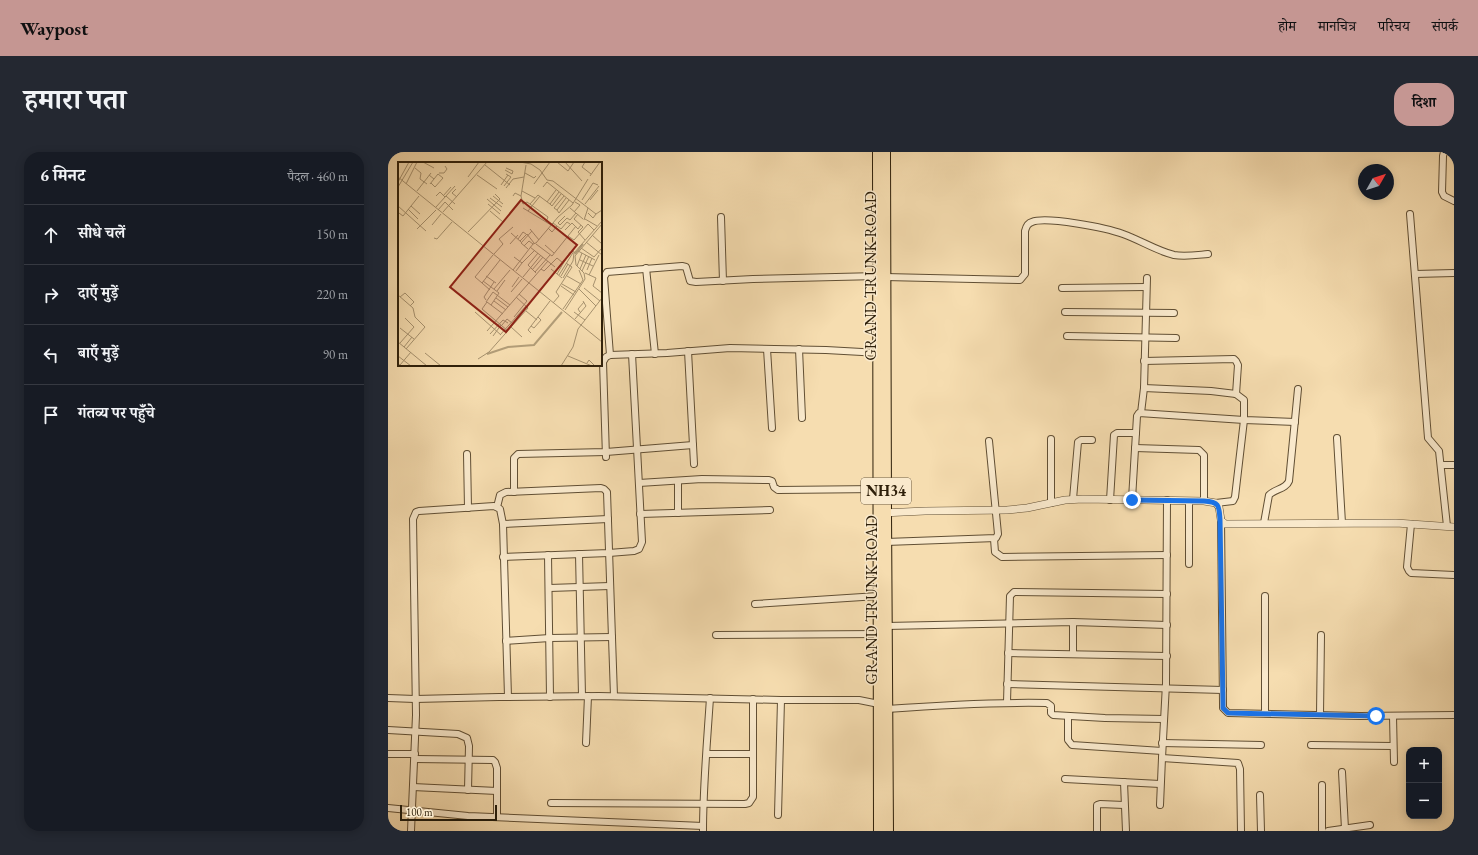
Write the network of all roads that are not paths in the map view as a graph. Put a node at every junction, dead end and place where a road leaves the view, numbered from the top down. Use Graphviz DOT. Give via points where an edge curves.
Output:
graph roads {
  1 [pos="878,152"];
  2 [pos="885,152"];
  3 [pos="1444,152"];
  4 [pos="1454,201"];
  5 [pos="1410,214"];
  6 [pos="721,217"];
  7 [pos="1208,254"];
  8 [pos="882,263"];
  9 [pos="646,268"];
  10 [pos="1454,273"];
  11 [pos="1415,274"];
  12 [pos="882,277"];
  13 [pos="1148,278"];
  14 [pos="723,281"];
  15 [pos="1146,287"];
  16 [pos="1062,288"];
  17 [pos="1065,312"];
  18 [pos="1146,312"];
  19 [pos="1174,312"];
  20 [pos="1067,336"];
  21 [pos="1145,337"];
  22 [pos="1176,338"];
  23 [pos="767,349"];
  24 [pos="798,349"];
  25 [pos="688,351"];
  26 [pos="632,354"];
  27 [pos="655,354"];
  28 [pos="882,354"];
  29 [pos="610,355"];
  30 [pos="1144,361"];
  31 [pos="1144,388"];
  32 [pos="1298,389"];
  33 [pos="1236,394"];
  34 [pos="1141,413"];
  35 [pos="802,418"];
  36 [pos="1244,420"];
  37 [pos="1294,422"];
  38 [pos="772,428"];
  39 [pos="1136,433"];
  40 [pos="1337,438"];
  41 [pos="1050,439"];
  42 [pos="1092,440"];
  43 [pos="989,441"];
  44 [pos="693,445"];
  45 [pos="1135,448"];
  46 [pos="637,450"];
  47 [pos="467,454"];
  48 [pos="606,454"];
  49 [pos="694,464"];
  50 [pos="1441,465"];
  51 [pos="1454,465"];
  52 [pos="678,481"];
  53 [pos="638,484"];
  54 [pos="878,489"];
  55 [pos="514,492"];
  56 [pos="1073,499"];
  57 [pos="1110,500"];
  58 [pos="1132,500"];
  59 [pos="1167,500"];
  60 [pos="1189,501"];
  61 [pos="1204,501"];
  62 [pos="1051,503"];
  63 [pos="1216,503"];
  64 [pos="497,507"];
  65 [pos="468,508"];
  66 [pos="770,510"];
  67 [pos="996,510"];
  68 [pos="678,513"];
  69 [pos="882,513"];
  70 [pos="640,514"];
  71 [pos="608,519"];
  72 [pos="1220,520"];
  73 [pos="1264,523"];
  74 [pos="1342,523"];
  75 [pos="503,524"];
  76 [pos="1411,524"];
  77 [pos="1451,526"];
  78 [pos="994,539"];
  79 [pos="886,542"];
  80 [pos="609,553"];
  81 [pos="579,554"];
  82 [pos="548,555"];
  83 [pos="1167,555"];
  84 [pos="503,557"];
  85 [pos="1189,564"];
  86 [pos="1454,575"];
  87 [pos="610,586"];
  88 [pos="579,587"];
  89 [pos="549,588"];
  90 [pos="1167,594"];
  91 [pos="878,596"];
  92 [pos="1265,596"];
  93 [pos="755,604"];
  94 [pos="1073,622"];
  95 [pos="1010,623"];
  96 [pos="1167,625"];
  97 [pos="886,626"];
  98 [pos="878,634"];
  99 [pos="1321,634"];
  100 [pos="716,635"];
  101 [pos="580,637"];
  102 [pos="612,637"];
  103 [pos="550,638"];
  104 [pos="506,641"];
  105 [pos="1008,653"];
  106 [pos="1073,654"];
  107 [pos="1167,656"];
  108 [pos="1007,684"];
  109 [pos="1166,688"];
  110 [pos="1223,690"];
  111 [pos="585,696"];
  112 [pos="614,696"];
  113 [pos="508,697"];
  114 [pos="550,697"];
  115 [pos="388,698"];
  116 [pos="710,698"];
  117 [pos="753,699"];
  118 [pos="415,700"];
  119 [pos="781,700"];
  120 [pos="1007,702"];
  121 [pos="883,706"];
  122 [pos="1265,713"];
  123 [pos="1320,715"];
  124 [pos="1068,716"];
  125 [pos="1393,716"];
  126 [pos="1454,716"];
  127 [pos="1164,719"];
  128 [pos="388,730"];
  129 [pos="415,732"];
  130 [pos="586,743"];
  131 [pos="1162,743"];
  132 [pos="1261,745"];
  133 [pos="1311,745"];
  134 [pos="1393,746"];
  135 [pos="388,754"];
  136 [pos="707,754"];
  137 [pos="753,754"];
  138 [pos="1162,755"];
  139 [pos="415,757"];
  140 [pos="469,760"];
  141 [pos="1394,762"];
  142 [pos="1342,772"];
  143 [pos="1064,779"];
  144 [pos="1124,782"];
  145 [pos="1160,784"];
  146 [pos="1322,786"];
  147 [pos="413,787"];
  148 [pos="468,790"];
  149 [pos="497,791"];
  150 [pos="1260,795"];
  151 [pos="551,803"];
  152 [pos="703,804"];
  153 [pos="1124,805"];
  154 [pos="1160,805"];
  155 [pos="388,808"];
  156 [pos="412,811"];
  157 [pos="778,815"];
  158 [pos="497,817"];
  159 [pos="1370,825"];
  160 [pos="703,828"];
  161 [pos="1345,829"];
  162 [pos="411,831"];
  163 [pos="879,831"];
  164 [pos="888,831"];
  165 [pos="1097,831"];
  166 [pos="1126,831"];
  167 [pos="1241,831"];
  168 [pos="1261,831"];
  169 [pos="1322,831"];
  170 [pos="1328,831"];
  1 -- 8 [label="highway, GRAND TRUNK ROAD / NH34"];
  2 -- 8 [label="highway, GRAND TRUNK ROAD / NH34"];
  3 -- 4 [label="street" via="1442,192"];
  5 -- 11 [label="street"];
  6 -- 14 [label="street"];
  7 -- 12 [label="street" via="1175,255 1107,229 1040,220 1030,223 1025,231 1025,274 1020,280"];
  8 -- 12 [label="highway, GRAND TRUNK ROAD / NH34"];
  9 -- 14 [label="street" via="684,266 692,282"];
  9 -- 27 [label="street"];
  9 -- 29 [label="street" via="610,271 605,274"];
  10 -- 11 [label="street"];
  11 -- 50 [label="street" via="1428,438 1439,451"];
  12 -- 14 [label="street"];
  12 -- 28 [label="highway, GRAND TRUNK ROAD / NH34"];
  13 -- 15 [label="street"];
  15 -- 16 [label="street"];
  15 -- 18 [label="street"];
  17 -- 18 [label="street"];
  18 -- 19 [label="street"];
  18 -- 21 [label="street"];
  20 -- 21 [label="street"];
  21 -- 22 [label="street"];
  21 -- 30 [label="street"];
  23 -- 24 [label="street"];
  23 -- 25 [label="street" via="725,348"];
  23 -- 38 [label="street"];
  24 -- 28 [label="street"];
  24 -- 35 [label="street"];
  25 -- 27 [label="street"];
  25 -- 44 [label="street"];
  26 -- 27 [label="street"];
  26 -- 29 [label="street"];
  26 -- 46 [label="street"];
  28 -- 54 [label="highway, GRAND TRUNK ROAD / NH34"];
  28 -- 69 [label="highway, GRAND TRUNK ROAD / NH34"];
  29 -- 48 [label="street" via="603,362"];
  30 -- 31 [label="street"];
  30 -- 33 [label="street" via="1234,359 1238,365"];
  31 -- 33 [label="street"];
  31 -- 34 [label="street"];
  32 -- 37 [label="street"];
  33 -- 36 [label="street" via="1244,400"];
  34 -- 36 [label="street"];
  34 -- 39 [label="street" via="1137,416"];
  36 -- 37 [label="street"];
  36 -- 63 [label="street" via="1235,497 1233,501"];
  37 -- 73 [label="street" via="1289,483 1269,495"];
  39 -- 45 [label="street"];
  39 -- 57 [label="street" via="1114,435"];
  40 -- 74 [label="street"];
  41 -- 62 [label="street"];
  42 -- 56 [label="street" via="1078,442"];
  43 -- 67 [label="street"];
  44 -- 46 [label="street"];
  44 -- 49 [label="street"];
  45 -- 58 [label="street"];
  45 -- 61 [label="street" via="1200,450 1204,455"];
  46 -- 48 [label="street"];
  46 -- 53 [label="street"];
  47 -- 65 [label="street"];
  48 -- 55 [label="street" via="518,454 514,458"];
  50 -- 51 [label="street"];
  50 -- 77 [label="street"];
  52 -- 53 [label="street"];
  52 -- 54 [label="street" via="769,480 778,490"];
  52 -- 68 [label="street"];
  53 -- 70 [label="street"];
  54 -- 69 [label="highway, GRAND TRUNK ROAD / NH34"];
  55 -- 64 [label="street" via="500,495"];
  55 -- 71 [label="street" via="604,489 607,495"];
  56 -- 57 [label="street"];
  56 -- 62 [label="street"];
  57 -- 58 [label="street"];
  58 -- 59 [label="street"];
  59 -- 60 [label="street"];
  59 -- 83 [label="street"];
  60 -- 61 [label="street"];
  60 -- 85 [label="street"];
  61 -- 63 [label="street"];
  62 -- 67 [label="street"];
  63 -- 72 [label="street" via="1219,507"];
  64 -- 65 [label="street"];
  64 -- 75 [label="street" via="501,512"];
  65 -- 118 [label="street" via="419,511 414,516"];
  66 -- 68 [label="street"];
  67 -- 69 [label="street"];
  67 -- 78 [label="street" via="998,534"];
  68 -- 70 [label="street"];
  69 -- 79 [label="highway, GRAND TRUNK ROAD / NH34"];
  69 -- 91 [label="highway, GRAND TRUNK ROAD / NH34"];
  70 -- 80 [label="street" via="642,542 639,549"];
  71 -- 75 [label="street"];
  71 -- 80 [label="street"];
  72 -- 73 [label="street" via="1225,524"];
  72 -- 110 [label="street"];
  73 -- 74 [label="street"];
  74 -- 76 [label="street"];
  75 -- 84 [label="street"];
  76 -- 77 [label="street"];
  76 -- 86 [label="street" via="1407,567 1409,572"];
  78 -- 79 [label="street"];
  78 -- 83 [label="street" via="995,552 1002,557"];
  79 -- 97 [label="highway, GRAND TRUNK ROAD / NH34"];
  80 -- 81 [label="street"];
  80 -- 87 [label="street"];
  81 -- 82 [label="street"];
  81 -- 88 [label="street"];
  82 -- 84 [label="street"];
  82 -- 89 [label="street"];
  83 -- 90 [label="street"];
  84 -- 104 [label="street"];
  87 -- 88 [label="street"];
  87 -- 102 [label="street"];
  88 -- 89 [label="street"];
  88 -- 101 [label="street"];
  89 -- 103 [label="street"];
  90 -- 95 [label="street" via="1017,591 1010,596"];
  90 -- 96 [label="street"];
  91 -- 93 [label="street"];
  91 -- 98 [label="highway, GRAND TRUNK ROAD / NH34"];
  92 -- 122 [label="street"];
  94 -- 95 [label="street"];
  94 -- 96 [label="street"];
  94 -- 106 [label="street"];
  95 -- 97 [label="street"];
  95 -- 105 [label="street"];
  96 -- 107 [label="street"];
  97 -- 121 [label="highway, GRAND TRUNK ROAD / NH34"];
  98 -- 100 [label="street"];
  98 -- 121 [label="highway, GRAND TRUNK ROAD / NH34"];
  99 -- 123 [label="street"];
  101 -- 102 [label="street"];
  101 -- 103 [label="street"];
  101 -- 111 [label="street"];
  102 -- 112 [label="street"];
  103 -- 104 [label="street"];
  103 -- 114 [label="street"];
  104 -- 113 [label="street"];
  105 -- 106 [label="street"];
  105 -- 108 [label="street"];
  106 -- 107 [label="street"];
  107 -- 109 [label="street"];
  108 -- 109 [label="street"];
  108 -- 120 [label="street"];
  109 -- 110 [label="street"];
  109 -- 127 [label="street"];
  110 -- 122 [label="street" via="1223,708 1228,713"];
  111 -- 112 [label="street"];
  111 -- 114 [label="street"];
  111 -- 130 [label="street"];
  112 -- 116 [label="street"];
  113 -- 114 [label="street"];
  113 -- 118 [label="street"];
  115 -- 118 [label="street"];
  116 -- 117 [label="street"];
  116 -- 136 [label="street"];
  117 -- 119 [label="street"];
  117 -- 137 [label="street"];
  118 -- 129 [label="street"];
  119 -- 121 [label="street" via="859,700"];
  119 -- 157 [label="street"];
  120 -- 121 [label="street"];
  120 -- 124 [label="street" via="1049,704 1052,714"];
  121 -- 163 [label="highway, GRAND TRUNK ROAD / NH34"];
  121 -- 164 [label="highway, GRAND TRUNK ROAD / NH34"];
  122 -- 123 [label="street"];
  123 -- 125 [label="street"];
  124 -- 127 [label="street"];
  124 -- 138 [label="street" via="1068,740 1072,745"];
  125 -- 126 [label="street"];
  125 -- 134 [label="street"];
  127 -- 131 [label="street"];
  128 -- 129 [label="street"];
  129 -- 139 [label="street"];
  129 -- 140 [label="street" via="462,735 468,741"];
  131 -- 132 [label="street"];
  131 -- 138 [label="street"];
  133 -- 134 [label="street"];
  134 -- 141 [label="street"];
  135 -- 139 [label="street"];
  136 -- 137 [label="street"];
  136 -- 152 [label="street"];
  137 -- 152 [label="street" via="752,801 745,804"];
  138 -- 145 [label="street"];
  138 -- 167 [label="street" via="1238,763"];
  139 -- 140 [label="street"];
  139 -- 147 [label="street"];
  140 -- 148 [label="street"];
  140 -- 149 [label="street" via="495,762"];
  142 -- 161 [label="street"];
  143 -- 144 [label="street"];
  144 -- 145 [label="street"];
  144 -- 153 [label="street"];
  145 -- 154 [label="street"];
  146 -- 169 [label="street"];
  147 -- 148 [label="street"];
  147 -- 156 [label="street"];
  148 -- 149 [label="street"];
  149 -- 158 [label="street"];
  150 -- 168 [label="street"];
  151 -- 152 [label="street"];
  152 -- 160 [label="street"];
  153 -- 165 [label="street" via="1097,805"];
  153 -- 166 [label="street"];
  155 -- 156 [label="street"];
  156 -- 158 [label="street"];
  156 -- 162 [label="street"];
  158 -- 160 [label="street"];
  159 -- 161 [label="street"];
  161 -- 170 [label="street"];
}
